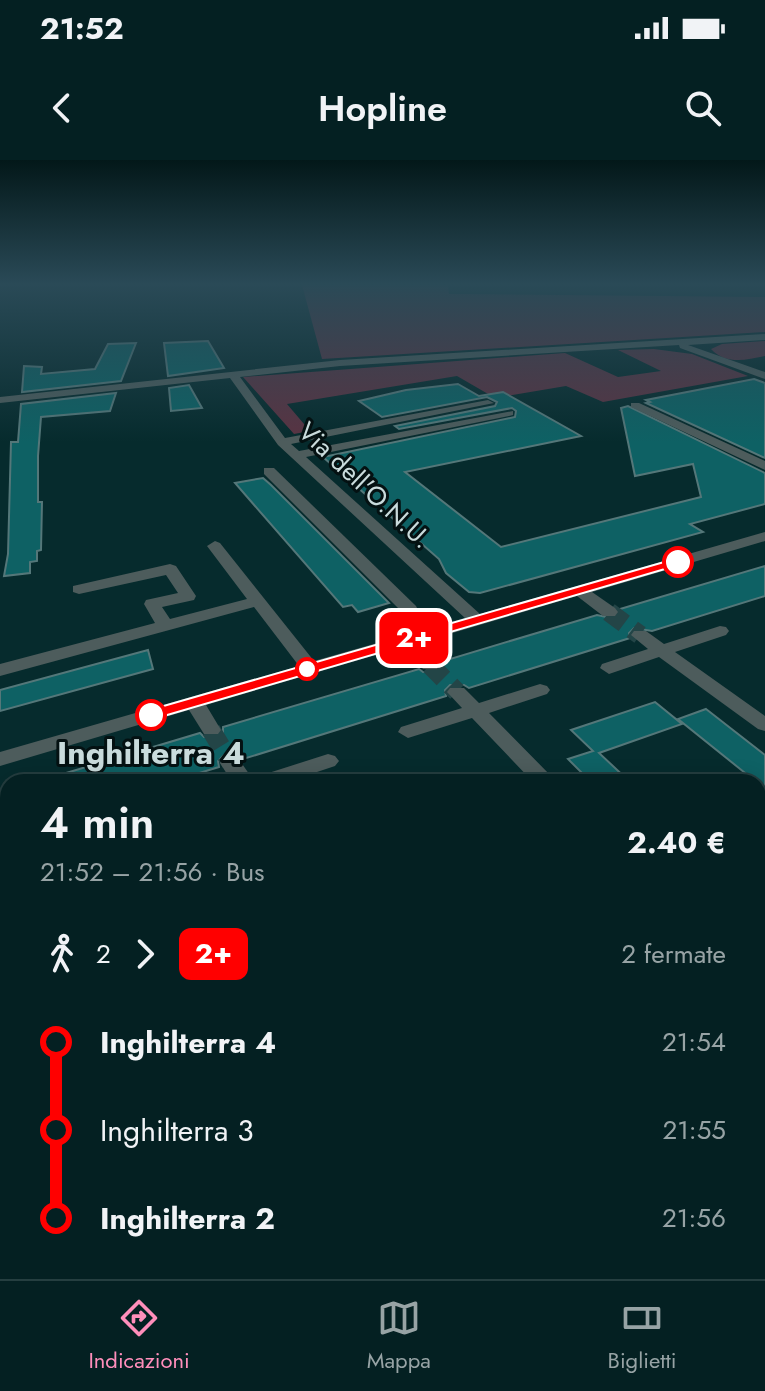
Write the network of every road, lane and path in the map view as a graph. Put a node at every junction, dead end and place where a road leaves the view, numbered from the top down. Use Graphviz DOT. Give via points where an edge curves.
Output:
graph roads {
  1 [pos="760,337"];
  2 [pos="699,340"];
  3 [pos="665,342"];
  4 [pos="704,353"];
  5 [pos="232,374"];
  6 [pos="765,376"];
  7 [pos="0,400"];
  8 [pos="488,403"];
  9 [pos="635,405"];
  10 [pos="509,413"];
  11 [pos="282,442"];
  12 [pos="296,455"];
  13 [pos="765,466"];
  14 [pos="269,471"];
  15 [pos="344,501"];
  16 [pos="309,510"];
  17 [pos="760,542"];
  18 [pos="215,546"];
  19 [pos="377,553"];
  20 [pos="79,589"];
  21 [pos="579,590"];
  22 [pos="258,601"];
  23 [pos="410,610"];
  24 [pos="609,612"];
  25 [pos="477,620"];
  26 [pos="165,626"];
  27 [pos="720,631"];
  28 [pos="640,635"];
  29 [pos="406,640"];
  30 [pos="662,650"];
  31 [pos="430,665"];
  32 [pos="310,668"];
  33 [pos="609,668"];
  34 [pos="0,670"];
  35 [pos="540,690"];
  36 [pos="457,692"];
  37 [pos="194,702"];
  38 [pos="476,711"];
  39 [pos="765,725"];
  40 [pos="211,730"];
  41 [pos="408,732"];
  42 [pos="0,759"];
  43 [pos="328,761"];
  44 [pos="231,763"];
  45 [pos="238,774"];
  46 [pos="288,774"];
  47 [pos="538,774"];
  1 -- 2 [label="street"];
  2 -- 3 [label="street"];
  2 -- 4 [label="street"];
  3 -- 4 [label="street"];
  3 -- 5 [label="street"];
  4 -- 6 [label="street"];
  5 -- 7 [label="street"];
  5 -- 11 [label="street, Via dell'O.N.U."];
  8 -- 11 [label="street"];
  9 -- 13 [label="street"];
  10 -- 12 [label="street"];
  11 -- 12 [label="street, Via dell'O.N.U."];
  12 -- 15 [label="street, Via dell'O.N.U."];
  14 -- 16 [label="street"];
  15 -- 16 [label="street"];
  15 -- 19 [label="street, Via dell'O.N.U."];
  16 -- 19 [label="street"];
  17 -- 21 [label="street"];
  18 -- 22 [label="street"];
  19 -- 23 [label="street"];
  19 -- 25 [label="street, Via dell'O.N.U."];
  20 -- 26 [label="street" via="170,569 188,596 152,604"];
  21 -- 24 [label="street"];
  21 -- 25 [label="street"];
  22 -- 26 [label="street"];
  22 -- 32 [label="street"];
  25 -- 29 [label="street"];
  26 -- 34 [label="street"];
  27 -- 30 [label="street"];
  28 -- 30 [label="street"];
  29 -- 31 [label="street"];
  29 -- 32 [label="street"];
  30 -- 33 [label="street"];
  30 -- 39 [label="street"];
  32 -- 37 [label="street"];
  35 -- 38 [label="street"];
  36 -- 38 [label="street"];
  37 -- 40 [label="street"];
  37 -- 42 [label="street"];
  38 -- 41 [label="street"];
  38 -- 47 [label="street"];
  43 -- 46 [label="street"];
  44 -- 45 [label="street"];
}
